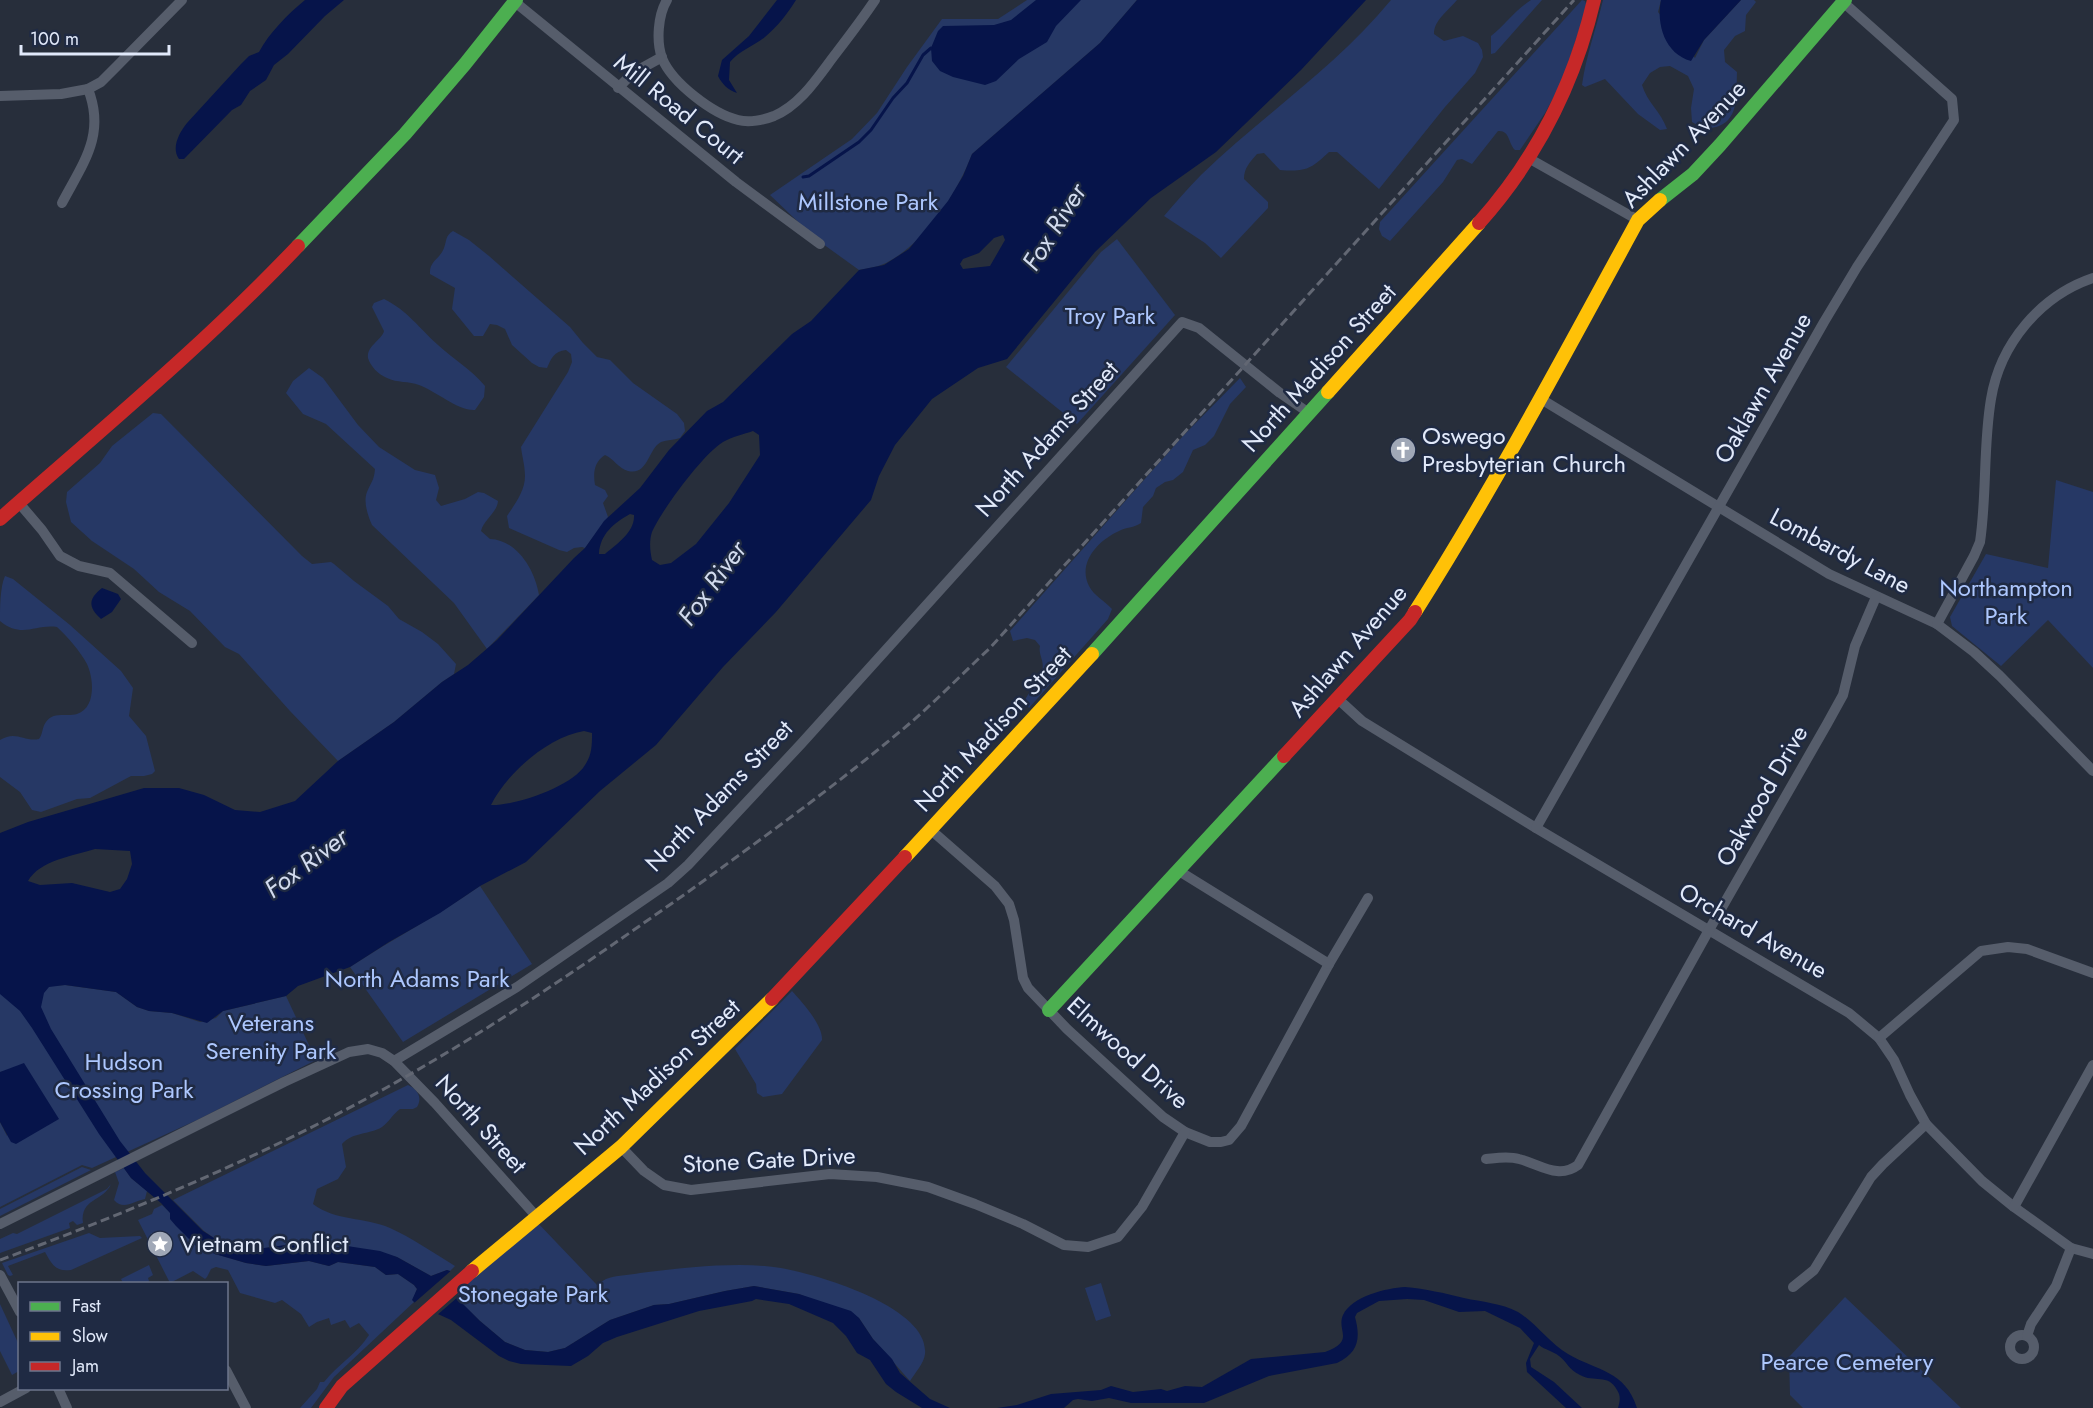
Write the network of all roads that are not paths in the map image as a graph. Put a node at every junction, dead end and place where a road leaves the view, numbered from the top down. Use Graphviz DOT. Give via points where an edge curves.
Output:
graph roads {
  1 [pos="182,0"];
  2 [pos="667,0"];
  3 [pos="875,0"];
  4 [pos="1594,0"];
  5 [pos="514,1"];
  6 [pos="1844,1"];
  7 [pos="662,57"];
  8 [pos="618,87"];
  9 [pos="88,89"];
  10 [pos="0,96"];
  11 [pos="1530,159"];
  12 [pos="62,203"];
  13 [pos="1638,220"];
  14 [pos="820,244"];
  15 [pos="2093,278"];
  16 [pos="1541,399"];
  17 [pos="1309,413"];
  18 [pos="19,503"];
  19 [pos="1718,507"];
  20 [pos="0,519"];
  21 [pos="1876,597"];
  22 [pos="1937,624"];
  23 [pos="192,643"];
  24 [pos="1338,699"];
  25 [pos="2093,771"];
  26 [pos="1536,828"];
  27 [pos="931,830"];
  28 [pos="1179,871"];
  29 [pos="1368,898"];
  30 [pos="1708,930"];
  31 [pos="1329,964"];
  32 [pos="2093,973"];
  33 [pos="1049,1010"];
  34 [pos="1879,1038"];
  35 [pos="394,1061"];
  36 [pos="2093,1065"];
  37 [pos="1926,1124"];
  38 [pos="1185,1132"];
  39 [pos="621,1147"];
  40 [pos="1486,1159"];
  41 [pos="2014,1207"];
  42 [pos="536,1216"];
  43 [pos="0,1224"];
  44 [pos="2071,1248"];
  45 [pos="2093,1254"];
  46 [pos="0,1275"];
  47 [pos="1792,1287"];
  48 [pos="18,1308"];
  49 [pos="2027,1336"];
  50 [pos="228,1374"];
  51 [pos="24,1390"];
  52 [pos="58,1390"];
  53 [pos="0,1402"];
  54 [pos="67,1408"];
  55 [pos="246,1408"];
  56 [pos="326,1408"];
  1 -- 9 [label="street" via="117,66"];
  2 -- 7 [label="street" via="662,8 659,35"];
  3 -- 7 [label="street" via="805,93 772,117 738,120 712,108 675,78"];
  4 -- 11 [label="street, North Madison Street" via="1588,30 1563,99"];
  5 -- 8 [label="street, Mill Road Court"];
  5 -- 18 [label="street" via="405,134 258,288"];
  6 -- 13 [label="street, Ashlawn Avenue" via="1693,174"];
  6 -- 19 [label="street, Oaklawn Avenue" via="1952,99 1954,120 1857,267"];
  7 -- 8 [label="street" via="633,73"];
  8 -- 14 [label="street, Mill Road Court"];
  9 -- 10 [label="street"];
  9 -- 12 [label="street" via="96,120 94,138"];
  11 -- 13 [label="street"];
  11 -- 17 [label="street, North Madison Street" via="1497,202"];
  13 -- 16 [label="street, Ashlawn Avenue"];
  15 -- 22 [label="street" via="2059,294 2034,314 2008,349 1991,399 1980,542"];
  16 -- 19 [label="street, Lombardy Lane"];
  16 -- 24 [label="street, Ashlawn Avenue" via="1410,620"];
  17 -- 27 [label="street, North Madison Street"];
  17 -- 35 [label="street, North Adams Street" via="1200,328 1182,322 688,865 668,883 517,987"];
  18 -- 20 [label="street"];
  18 -- 23 [label="street" via="60,556 79,566 110,573"];
  19 -- 21 [label="street, Lombardy Lane" via="1829,574"];
  19 -- 26 [label="street, Oaklawn Avenue"];
  21 -- 22 [label="street, Lombardy Lane"];
  21 -- 30 [label="street, Oakwood Drive" via="1854,646 1843,695"];
  22 -- 25 [label="street, Lombardy Lane" via="2000,676"];
  24 -- 26 [label="street, Orchard Avenue" via="1362,721"];
  24 -- 28 [label="street, Ashlawn Avenue"];
  26 -- 30 [label="street, Orchard Avenue"];
  27 -- 33 [label="street, Elmwood Drive" via="995,886 1009,904 1023,978"];
  27 -- 39 [label="street, North Madison Street" via="783,989"];
  28 -- 31 [label="street"];
  28 -- 33 [label="street, Ashlawn Avenue"];
  29 -- 31 [label="street, Elmwood Drive"];
  30 -- 34 [label="street, Orchard Avenue" via="1829,1000"];
  30 -- 40 [label="street, Oakwood Drive" via="1578,1165 1558,1171 1517,1158"];
  31 -- 38 [label="street, Elmwood Drive" via="1236,1134 1229,1140 1210,1142"];
  32 -- 34 [label="street" via="2027,949 1981,951"];
  33 -- 38 [label="street, Elmwood Drive" via="1162,1117"];
  34 -- 37 [label="street, Orchard Avenue"];
  35 -- 42 [label="street, North Street"];
  35 -- 43 [label="street" via="368,1049 349,1052"];
  36 -- 41 [label="street"];
  37 -- 41 [label="street, Orchard Avenue" via="1982,1181"];
  37 -- 47 [label="street" via="1871,1177 1814,1270"];
  38 -- 39 [label="street, Stone Gate Drive" via="1142,1207 1118,1237 1088,1247 1064,1245 928,1187 877,1177 830,1174 691,1190 664,1185"];
  39 -- 42 [label="street, North Madison Street"];
  41 -- 44 [label="street, Orchard Avenue"];
  42 -- 56 [label="street, North Madison Street" via="412,1322 342,1386"];
  44 -- 45 [label="street, Orchard Avenue"];
  44 -- 49 [label="street" via="2056,1286"];
  46 -- 48 [label="street"];
  50 -- 55 [label="street"];
  51 -- 53 [label="street"];
  52 -- 54 [label="street"];
}
